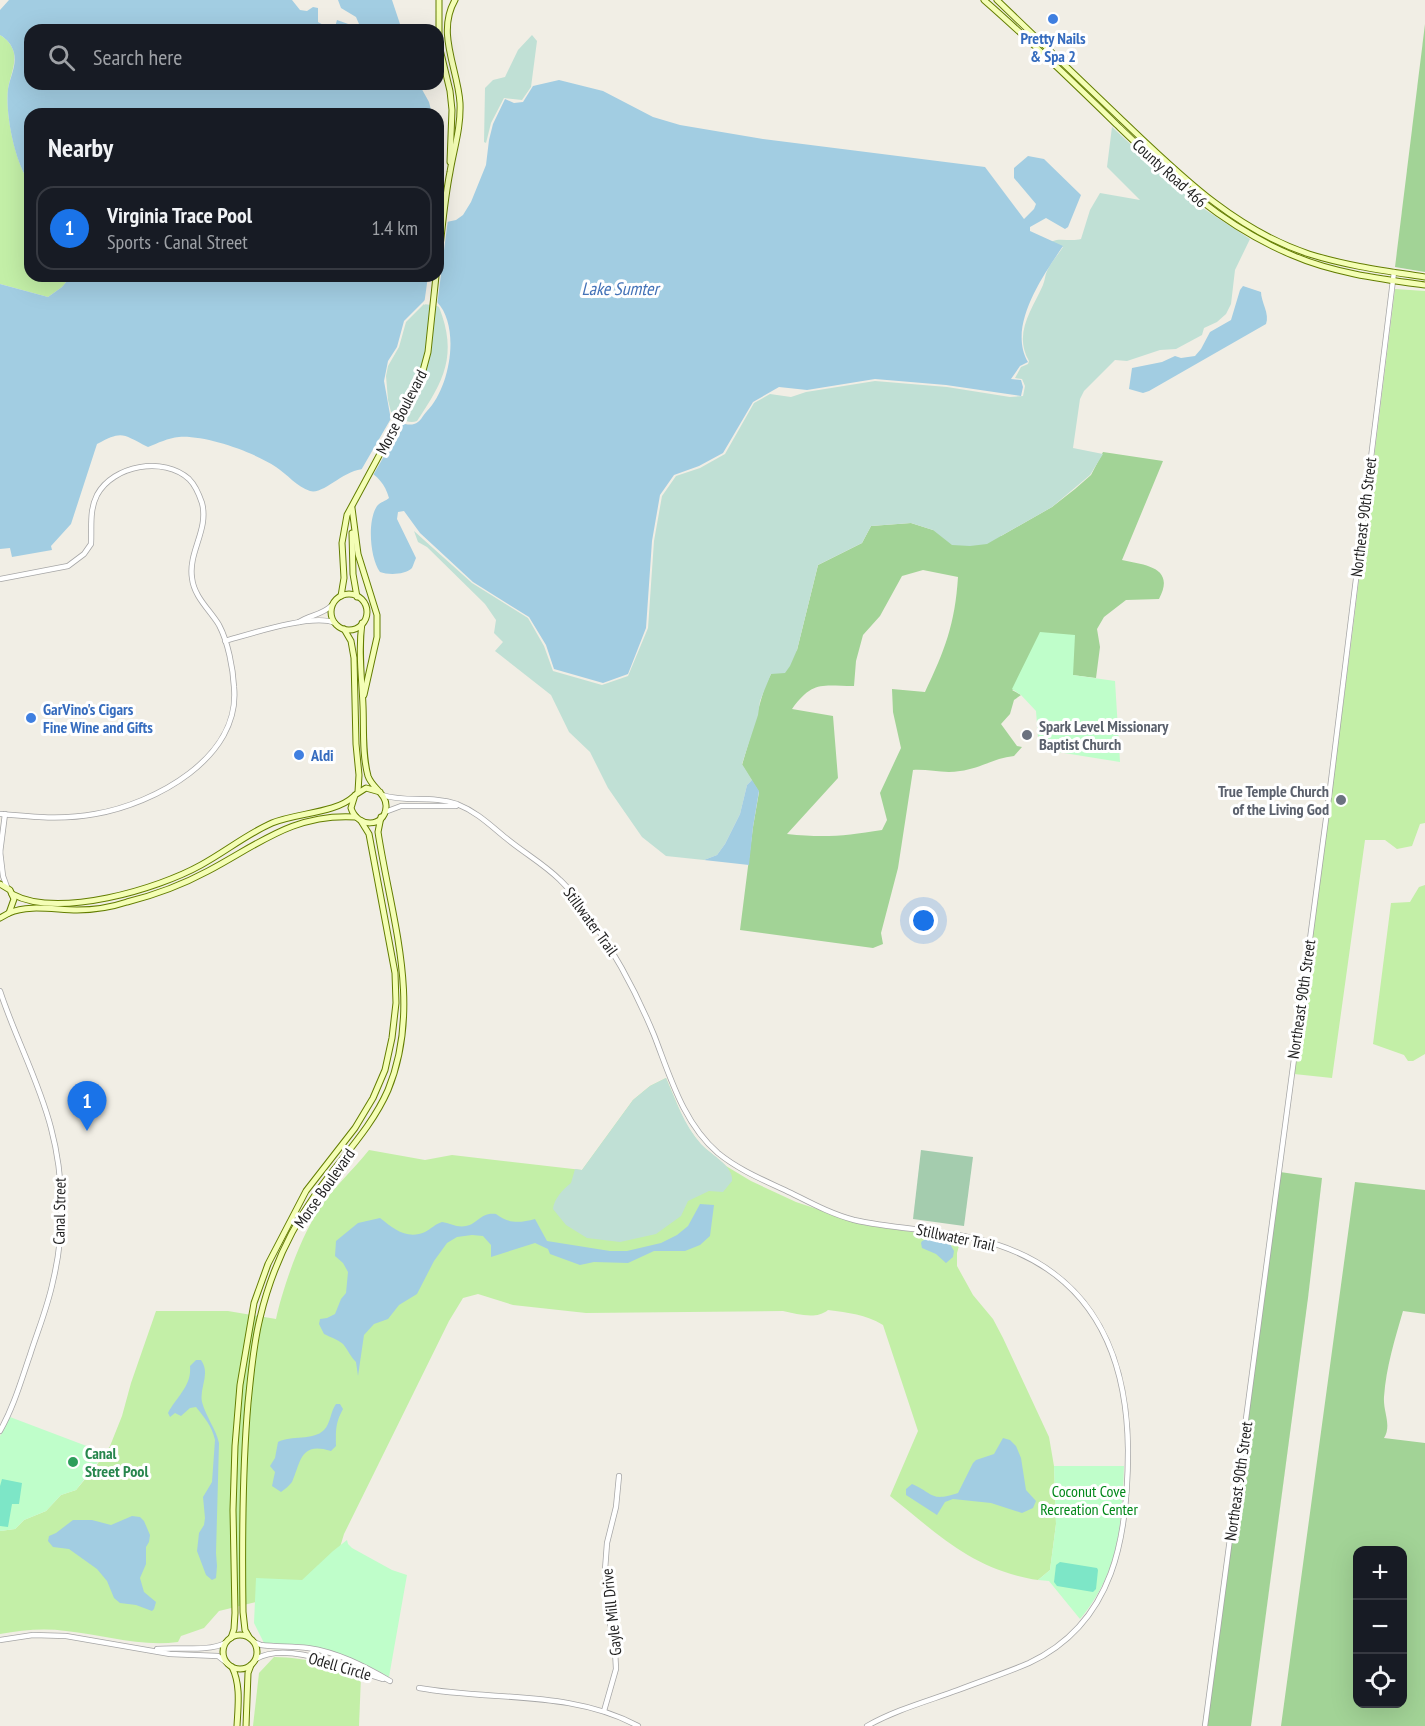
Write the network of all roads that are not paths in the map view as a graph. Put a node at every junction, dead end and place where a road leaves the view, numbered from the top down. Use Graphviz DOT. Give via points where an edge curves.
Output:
graph roads {
  1 [pos="439,0"];
  2 [pos="455,0"];
  3 [pos="984,0"];
  4 [pos="997,0"];
  5 [pos="440,24"];
  6 [pos="444,63"];
  7 [pos="450,170"];
  8 [pos="444,217"];
  9 [pos="1394,272"];
  10 [pos="1425,277"];
  11 [pos="1393,280"];
  12 [pos="435,282"];
  13 [pos="1425,285"];
  14 [pos="352,506"];
  15 [pos="352,520"];
  16 [pos="0,579"];
  17 [pos="341,596"];
  18 [pos="357,597"];
  19 [pos="332,606"];
  20 [pos="299,622"];
  21 [pos="335,623"];
  22 [pos="362,623"];
  23 [pos="344,629"];
  24 [pos="225,642"];
  25 [pos="363,703"];
  26 [pos="381,794"];
  27 [pos="355,795"];
  28 [pos="465,808"];
  29 [pos="2,814"];
  30 [pos="383,815"];
  31 [pos="358,819"];
  32 [pos="0,852"];
  33 [pos="0,884"];
  34 [pos="7,887"];
  35 [pos="12,894"];
  36 [pos="9,913"];
  37 [pos="1,919"];
  38 [pos="0,991"];
  39 [pos="0,1431"];
  40 [pos="619,1476"];
  41 [pos="249,1637"];
  42 [pos="231,1638"];
  43 [pos="0,1640"];
  44 [pos="254,1642"];
  45 [pos="225,1643"];
  46 [pos="153,1650"];
  47 [pos="256,1659"];
  48 [pos="230,1665"];
  49 [pos="251,1665"];
  50 [pos="419,1688"];
  51 [pos="604,1711"];
  52 [pos="237,1726"];
  53 [pos="246,1726"];
  54 [pos="638,1726"];
  55 [pos="867,1726"];
  56 [pos="1205,1726"];
  1 -- 5 [label="main road"];
  2 -- 7 [label="main road" via="449,15 448,45 457,81 460,122"];
  3 -- 11 [label="main road, County Road 466" via="1192,196 1232,225 1307,261"];
  4 -- 9 [label="main road, County Road 466" via="1188,182 1236,218 1308,253"];
  6 -- 7 [label="main road" via="452,110"];
  7 -- 8 [label="main road"];
  9 -- 10 [label="main road, County Road 466"];
  9 -- 11 [label="street, Northeast 90th Street"];
  11 -- 13 [label="main road, County Road 466"];
  11 -- 56 [label="street, Northeast 90th Street" via="1330,789"];
  12 -- 14 [label="main road, Morse Boulevard" via="423,370"];
  14 -- 15 [label="main road, Morse Boulevard"];
  14 -- 17 [label="main road, Morse Boulevard" via="343,534"];
  15 -- 18 [label="main road, Morse Boulevard"];
  15 -- 25 [label="main road, Morse Boulevard" via="377,615"];
  16 -- 24 [label="street" via="76,562 91,544 90,518 97,494 121,474 142,466 165,467 189,479 199,494 204,519 192,579"];
  17 -- 18 [label="main road"];
  17 -- 19 [label="main road"];
  18 -- 22 [label="main road" via="366,610"];
  19 -- 20 [label="street"];
  19 -- 21 [label="main road"];
  20 -- 21 [label="street"];
  20 -- 24 [label="street"];
  21 -- 23 [label="main road"];
  22 -- 23 [label="main road"];
  22 -- 25 [label="main road, Morse Boulevard"];
  23 -- 27 [label="main road" via="354,658 359,775"];
  24 -- 29 [label="street" via="235,689 233,708 222,737 202,763 184,777 149,797 112,811 65,818"];
  25 -- 26 [label="main road, Morse Boulevard" via="367,770 372,785"];
  26 -- 27 [label="main road" via="371,788"];
  26 -- 28 [label="street, Stillwater Trail" via="398,799 431,798"];
  26 -- 30 [label="main road" via="385,800"];
  27 -- 31 [label="main road" via="351,808"];
  27 -- 35 [label="main road" via="345,805 274,822 201,865 130,892 83,902 32,902"];
  28 -- 30 [label="street, Stillwater Trail" via="412,805 395,807"];
  28 -- 55 [label="street, Stillwater Trail" via="487,820 551,872 579,902 632,984 688,1117 721,1155 744,1171 838,1215 968,1237 1019,1253 1072,1287 1102,1330 1122,1390 1128,1461 1121,1541 1111,1577 1099,1601 1077,1629 1028,1663"];
  29 -- 32 [label="street"];
  30 -- 31 [label="main road" via="372,823"];
  30 -- 41 [label="main road, Morse Boulevard" via="378,832 404,978 398,1055 388,1090 370,1121 315,1195 293,1233 260,1318 251,1372 241,1502 243,1612"];
  31 -- 36 [label="main road" via="331,817 296,824 169,889 124,903 80,910 23,909"];
  31 -- 42 [label="main road, Morse Boulevard" via="370,840 395,973 392,1038 373,1098 306,1191 272,1255 255,1303 240,1385 235,1446 235,1613"];
  32 -- 34 [label="street"];
  33 -- 34 [label="main road"];
  34 -- 35 [label="main road"];
  35 -- 36 [label="main road" via="14,904"];
  36 -- 37 [label="main road"];
  38 -- 39 [label="street, Canal Street" via="46,1111 56,1149 62,1200 50,1295 18,1394"];
  40 -- 51 [label="street, Gayle Mill Drive" via="605,1570 616,1669"];
  41 -- 42 [label="main road"];
  41 -- 44 [label="main road"];
  42 -- 45 [label="main road"];
  43 -- 46 [label="street" via="51,1635"];
  44 -- 47 [label="main road"];
  44 -- 47 [label="street, Odell Circle" via="332,1654 390,1680 309,1656 273,1654"];
  45 -- 46 [label="street" via="213,1648"];
  45 -- 48 [label="main road" via="223,1654"];
  46 -- 48 [label="street" via="218,1656"];
  47 -- 49 [label="main road"];
  48 -- 49 [label="main road" via="242,1669"];
  48 -- 52 [label="main road" via="237,1676"];
  49 -- 53 [label="main road"];
  50 -- 51 [label="street"];
  51 -- 54 [label="street"];
}
